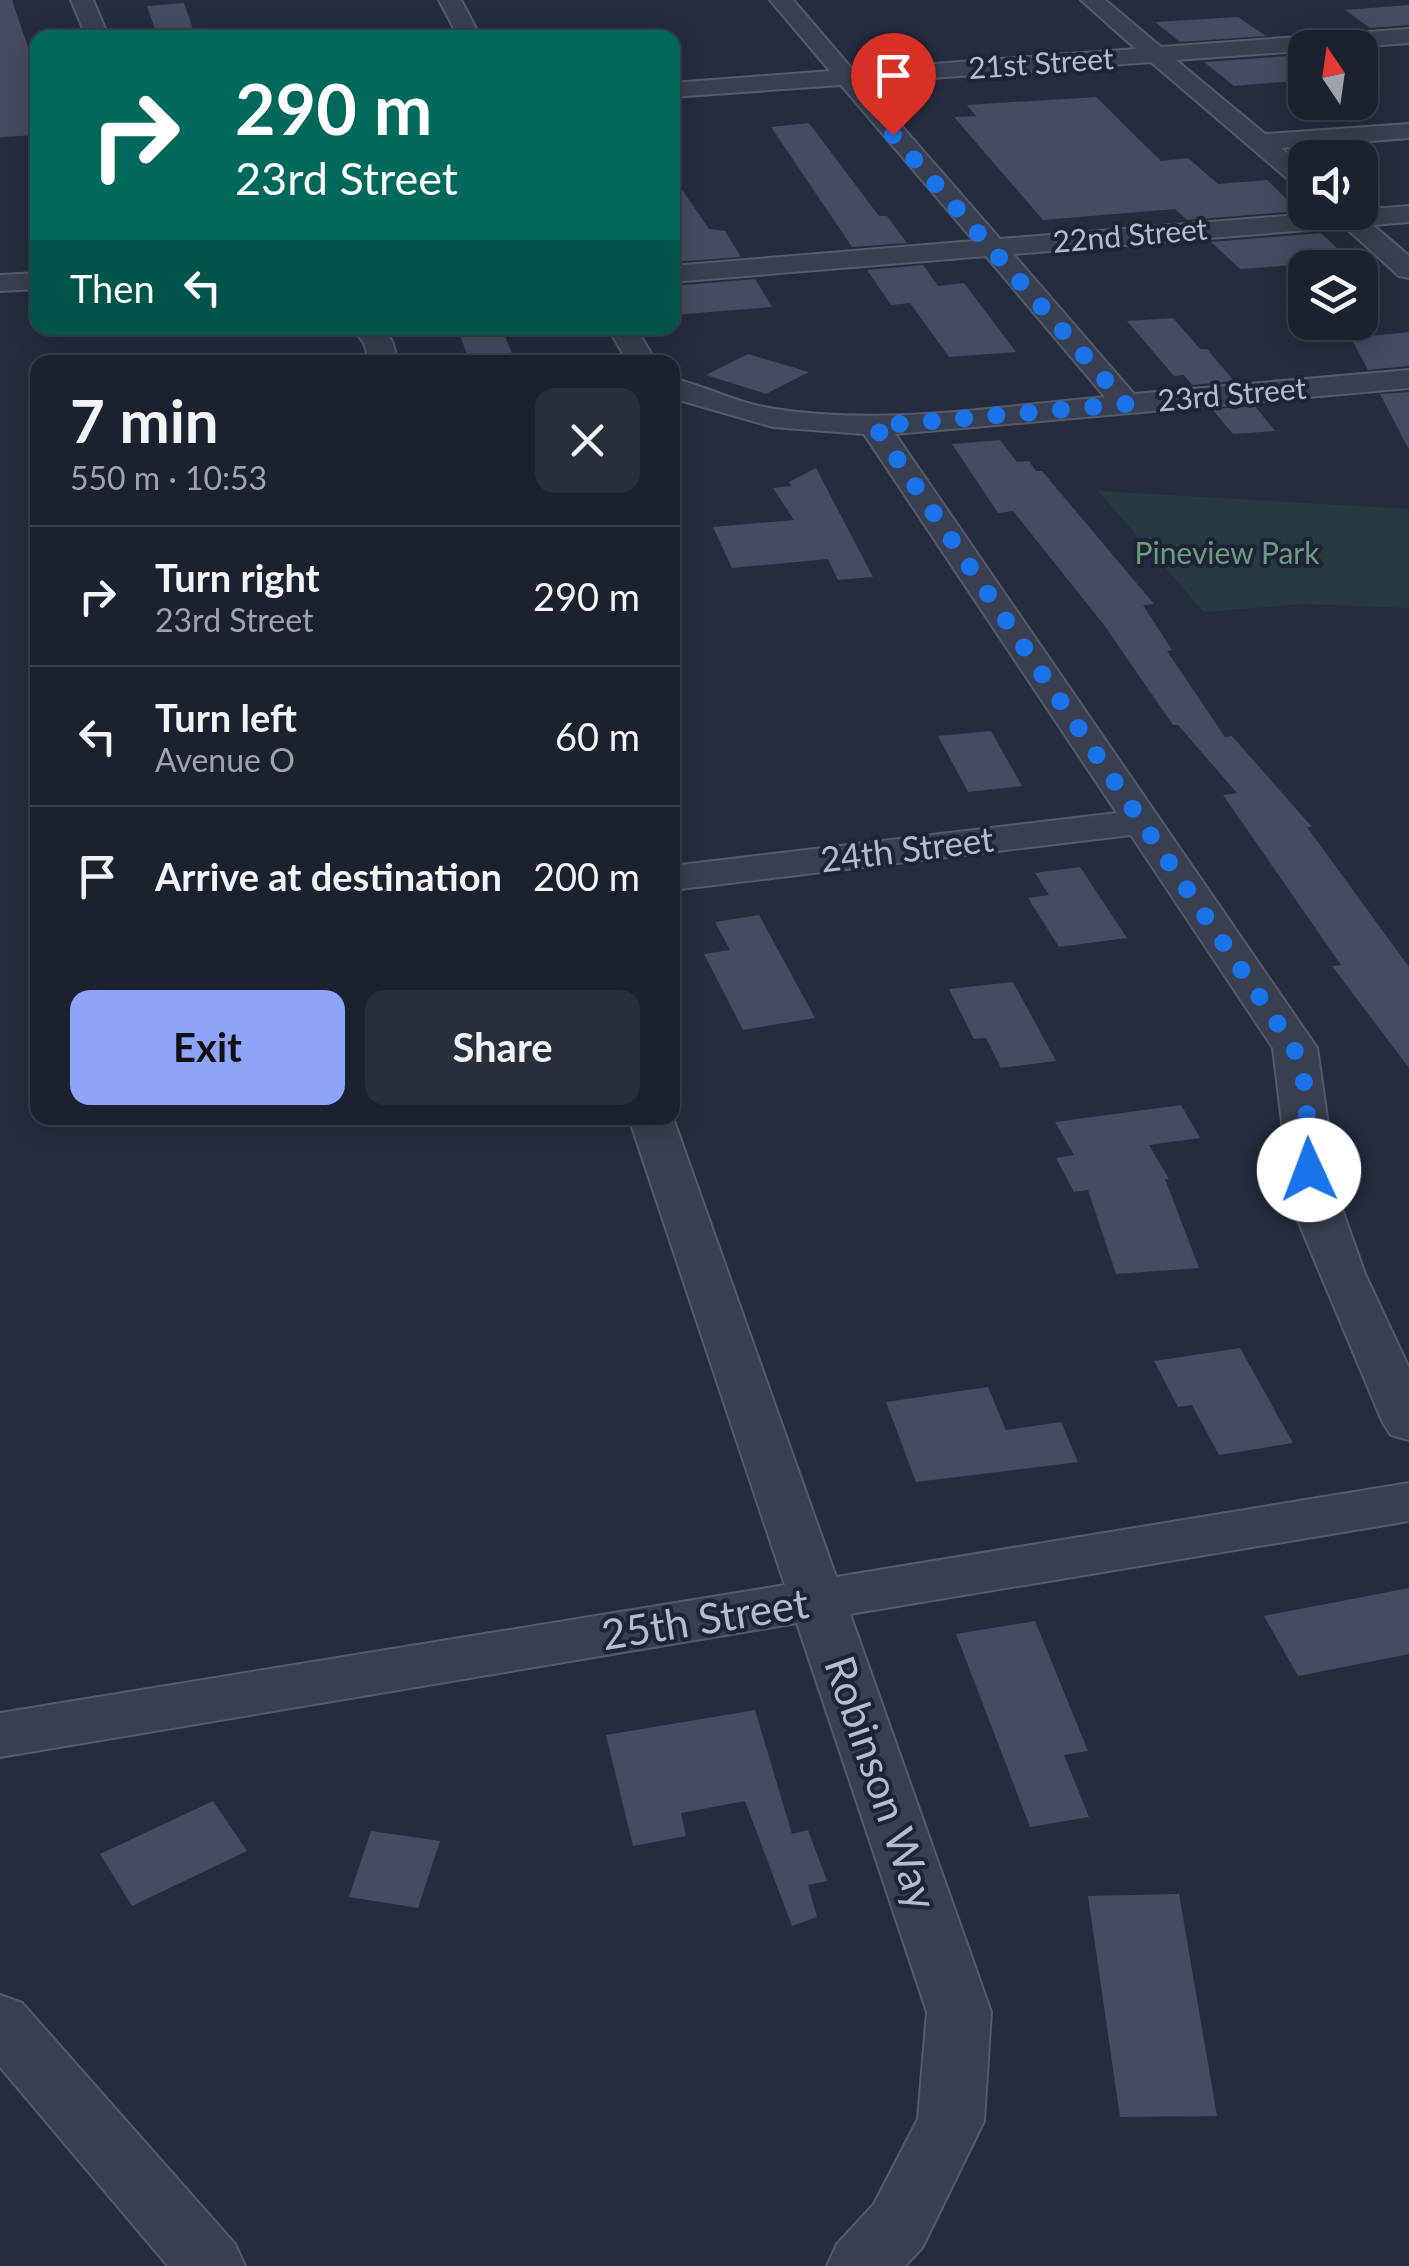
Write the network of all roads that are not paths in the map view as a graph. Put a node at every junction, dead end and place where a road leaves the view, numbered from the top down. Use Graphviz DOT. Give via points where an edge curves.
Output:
graph roads {
  1 [pos="82,0"];
  2 [pos="450,0"];
  3 [pos="781,0"];
  4 [pos="1092,0"];
  5 [pos="95,30"];
  6 [pos="466,30"];
  7 [pos="1409,36"];
  8 [pos="1155,56"];
  9 [pos="846,78"];
  10 [pos="680,89"];
  11 [pos="1409,131"];
  12 [pos="1258,142"];
  13 [pos="1288,167"];
  14 [pos="1409,214"];
  15 [pos="1378,215"];
  16 [pos="1288,221"];
  17 [pos="1363,230"];
  18 [pos="989,248"];
  19 [pos="1409,270"];
  20 [pos="680,273"];
  21 [pos="30,281"];
  22 [pos="0,283"];
  23 [pos="1409,379"];
  24 [pos="680,391"];
  25 [pos="1126,404"];
  26 [pos="875,426"];
  27 [pos="1142,822"];
  28 [pos="680,877"];
  29 [pos="653,1125"];
  30 [pos="1409,1423"];
  31 [pos="1409,1502"];
  32 [pos="819,1600"];
  33 [pos="0,1735"];
  34 [pos="0,2022"];
  35 [pos="211,2266"];
  36 [pos="860,2266"];
  1 -- 5 [label="street"];
  2 -- 6 [label="street"];
  3 -- 9 [label="street"];
  4 -- 8 [label="street"];
  7 -- 8 [label="street, 21st Street"];
  8 -- 9 [label="street, 21st Street"];
  8 -- 12 [label="street"];
  9 -- 10 [label="street, 21st Street"];
  9 -- 18 [label="street"];
  11 -- 12 [label="street"];
  12 -- 13 [label="street"];
  14 -- 15 [label="street, 22nd Street"];
  16 -- 18 [label="street, 22nd Street"];
  17 -- 19 [label="street"];
  18 -- 20 [label="street, 22nd Street"];
  18 -- 25 [label="street"];
  21 -- 22 [label="street"];
  23 -- 25 [label="street, 23rd Street"];
  24 -- 26 [label="street, 23rd Street" via="778,420"];
  25 -- 26 [label="street, 23rd Street"];
  26 -- 27 [label="street"];
  27 -- 28 [label="street, 24th Street"];
  27 -- 30 [label="street" via="1294,1048 1306,1089 1309,1170 1321,1223"];
  29 -- 32 [label="street, Robinson Way"];
  31 -- 32 [label="street, 25th Street"];
  32 -- 33 [label="street, 25th Street"];
  32 -- 36 [label="street, Robinson Way" via="959,2012 951,2120 898,2226"];
  34 -- 35 [label="street"];
}
